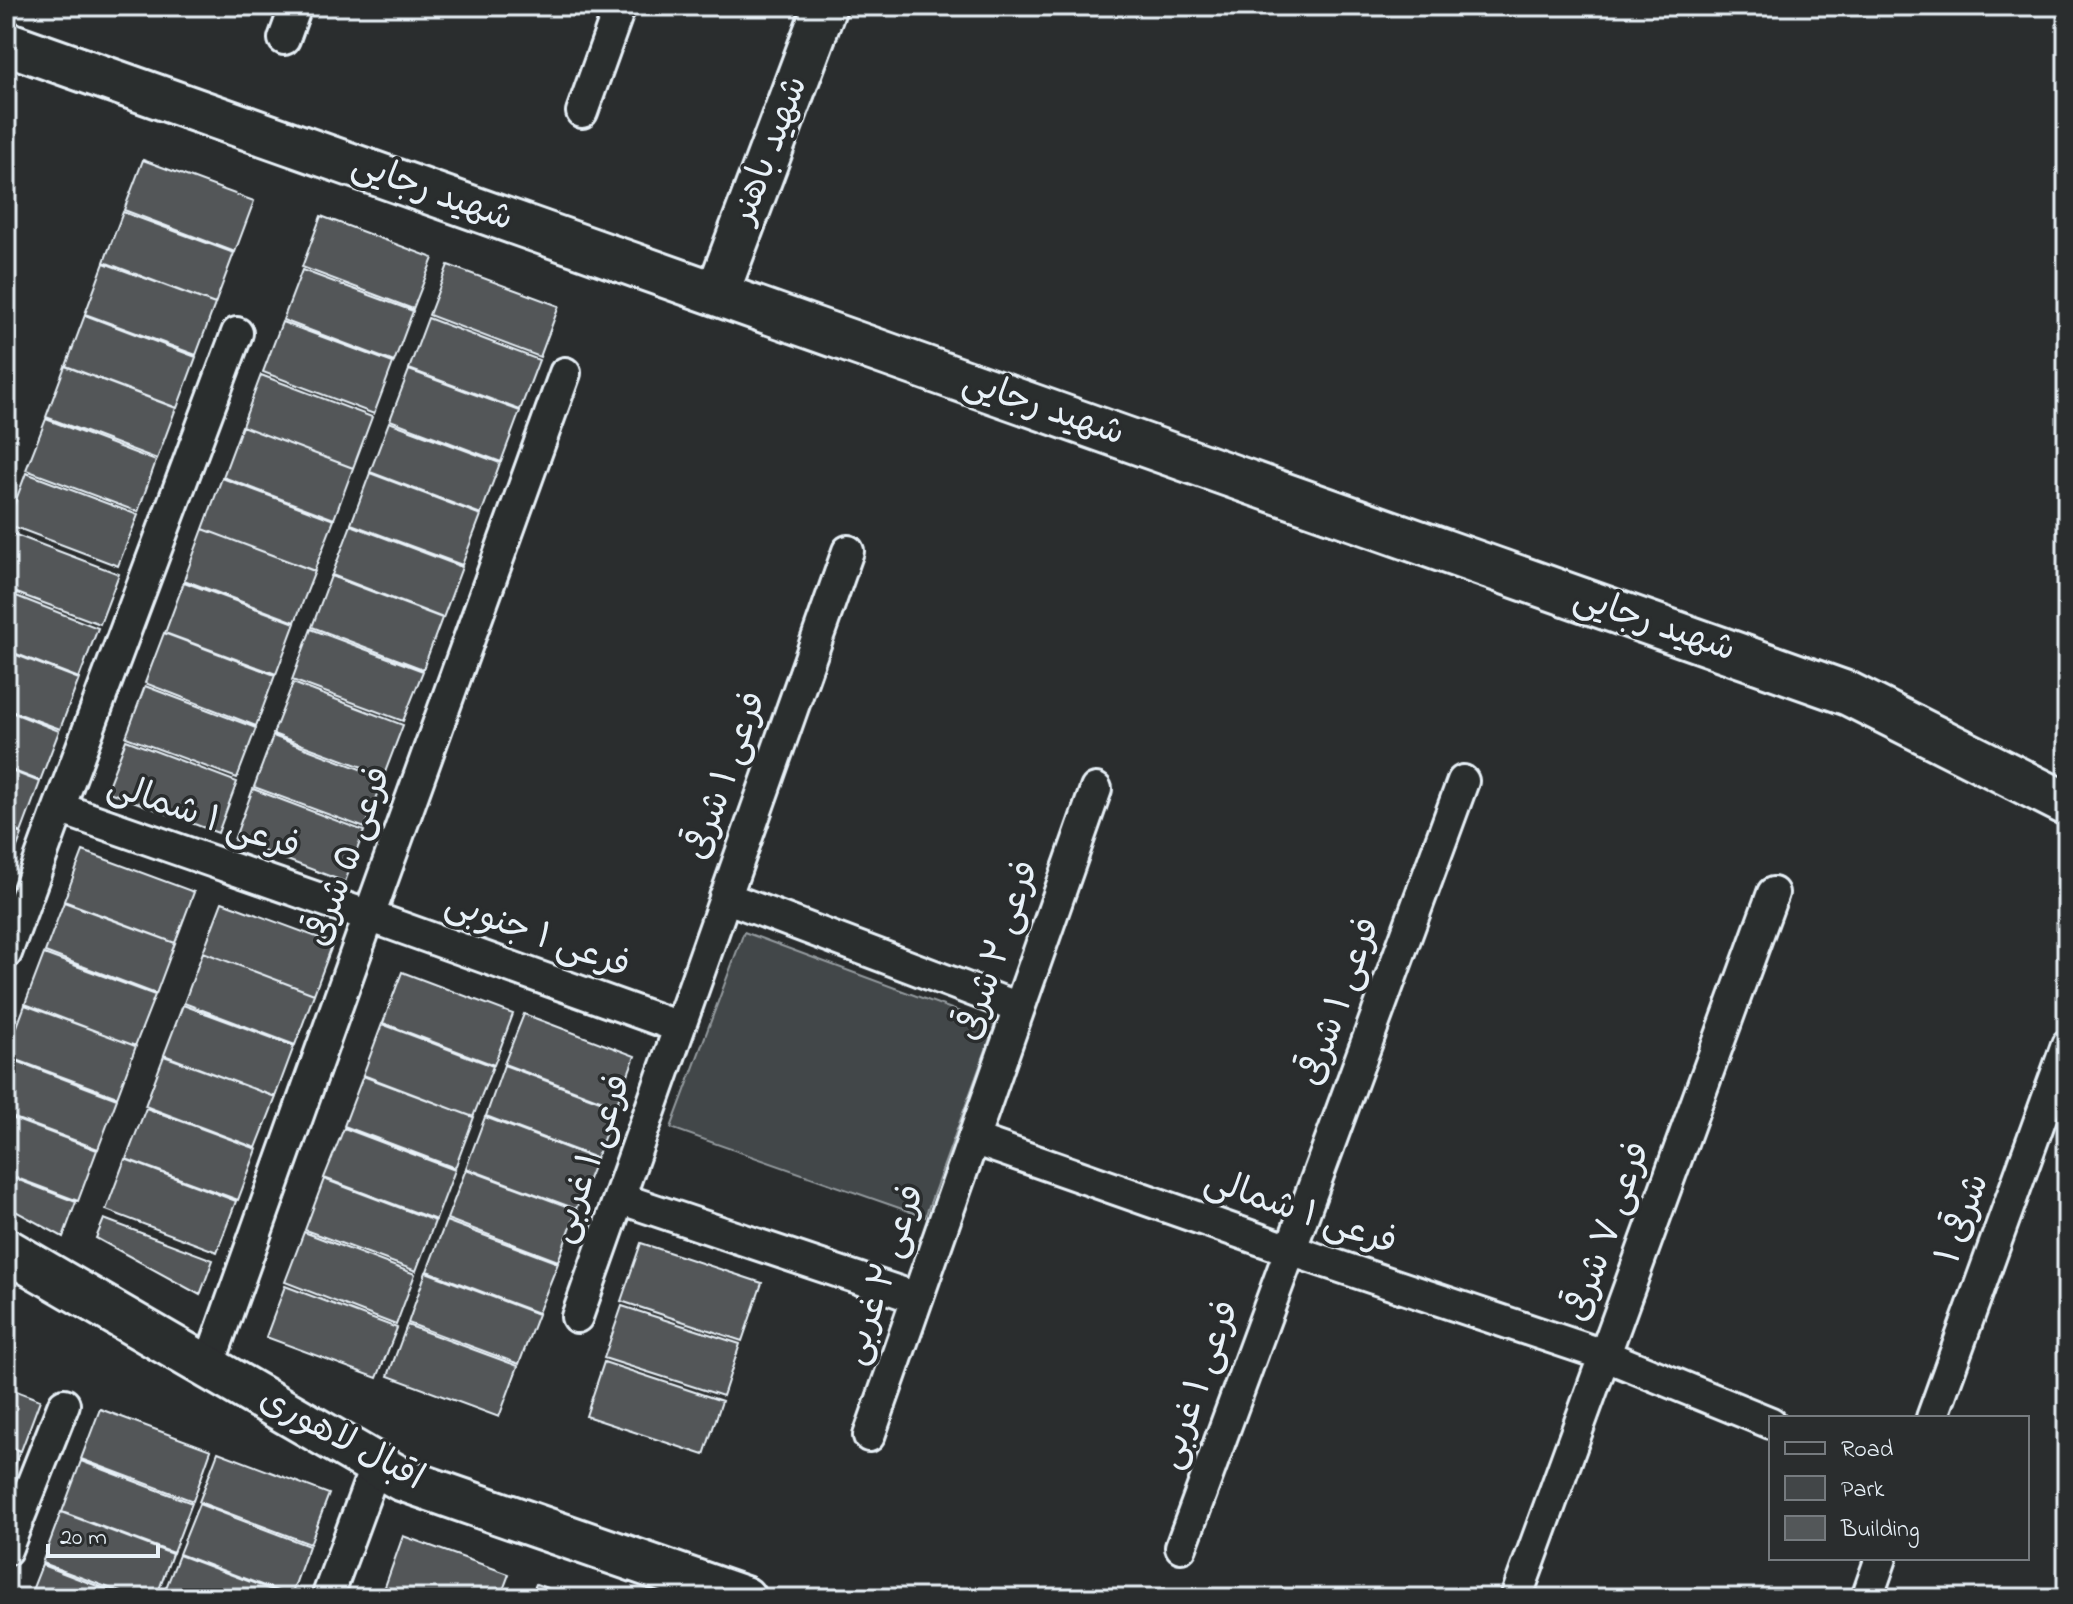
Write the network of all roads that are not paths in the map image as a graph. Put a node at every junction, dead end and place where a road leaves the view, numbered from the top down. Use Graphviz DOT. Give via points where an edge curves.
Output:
graph roads {
  1 [pos="296,6"];
  2 [pos="620,6"];
  3 [pos="825,6"];
  4 [pos="284,39"];
  5 [pos="6,43"];
  6 [pos="582,112"];
  7 [pos="717,294"];
  8 [pos="237,333"];
  9 [pos="565,373"];
  10 [pos="848,551"];
  11 [pos="1463,781"];
  12 [pos="1096,789"];
  13 [pos="2067,804"];
  14 [pos="59,808"];
  15 [pos="1773,893"];
  16 [pos="725,897"];
  17 [pos="369,916"];
  18 [pos="6,953"];
  19 [pos="1019,1008"];
  20 [pos="679,1027"];
  21 [pos="2067,1045"];
  22 [pos="973,1139"];
  23 [pos="619,1198"];
  24 [pos="6,1250"];
  25 [pos="1290,1250"];
  26 [pos="917,1298"];
  27 [pos="577,1317"];
  28 [pos="1604,1355"];
  29 [pos="208,1367"];
  30 [pos="64,1404"];
  31 [pos="1933,1416"];
  32 [pos="1769,1422"];
  33 [pos="869,1436"];
  34 [pos="376,1465"];
  35 [pos="1181,1547"];
  36 [pos="6,1550"];
  37 [pos="1880,1560"];
  38 [pos="327,1598"];
  39 [pos="744,1598"];
  40 [pos="1516,1598"];
  41 [pos="1867,1598"];
  1 -- 4 [label="street"];
  2 -- 6 [label="street"];
  3 -- 7 [label="street, شهید باهنر"];
  5 -- 7 [label="street, شهید رجایی"];
  7 -- 13 [label="street, شهید رجایی" via="1849,694"];
  8 -- 14 [label="street"];
  9 -- 17 [label="street, فرعی ۵ شرقی"];
  10 -- 16 [label="street, فرعی ۱ شرقی"];
  11 -- 25 [label="street, فرعی ۱ شرقی"];
  12 -- 19 [label="street, فرعی ۲ شرقی"];
  14 -- 17 [label="street, فرعی ۱ شمالی"];
  14 -- 18 [label="street"];
  15 -- 28 [label="street, فرعی ۷ شرقی"];
  16 -- 19 [label="street"];
  16 -- 20 [label="street, فرعی ۱ شرقی"];
  17 -- 20 [label="street, فرعی ۱ جنوبی"];
  17 -- 29 [label="street, فرعی ۵ شرقی"];
  19 -- 22 [label="street, فرعی ۲ شرقی"];
  20 -- 23 [label="street, فرعی ۱ غربی"];
  21 -- 31 [label="street, ۱ شرقی"];
  22 -- 25 [label="street, فرعی ۱ شمالی"];
  22 -- 26 [label="street, فرعی ۲ غربی"];
  23 -- 26 [label="street"];
  23 -- 27 [label="street, فرعی ۱ غربی"];
  24 -- 29 [label="street, اقبال لاهوری"];
  25 -- 28 [label="street, فرعی ۱ شمالی"];
  25 -- 35 [label="street, فرعی ۱ غربی"];
  26 -- 33 [label="street, فرعی ۲ غربی"];
  28 -- 32 [label="street"];
  28 -- 40 [label="street, فرعی ۷ شرقی"];
  29 -- 34 [label="street, اقبال لاهوری"];
  30 -- 36 [label="street"];
  34 -- 38 [label="street"];
  34 -- 39 [label="street, اقبال لاهوری" via="401,1479"];
  37 -- 41 [label="street"];
}
